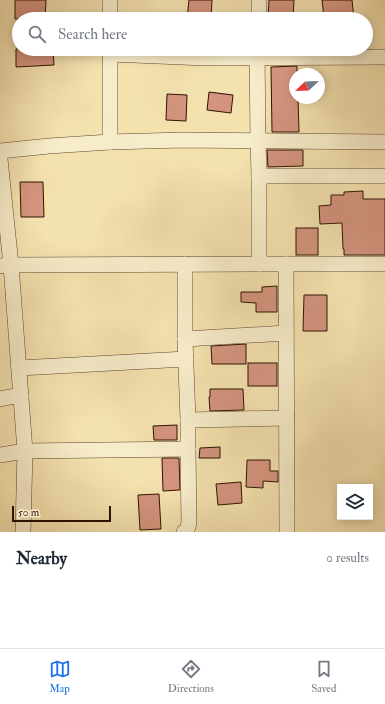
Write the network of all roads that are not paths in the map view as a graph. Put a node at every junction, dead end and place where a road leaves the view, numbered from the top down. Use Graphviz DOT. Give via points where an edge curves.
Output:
graph roads {
  1 [pos="110,0"];
  2 [pos="259,0"];
  3 [pos="110,12"];
  4 [pos="259,12"];
  5 [pos="110,56"];
  6 [pos="174,56"];
  7 [pos="226,56"];
  8 [pos="257,56"];
  9 [pos="353,56"];
  10 [pos="385,57"];
  11 [pos="258,140"];
  12 [pos="110,142"];
  13 [pos="385,142"];
  14 [pos="0,151"];
  15 [pos="0,159"];
  16 [pos="259,176"];
  17 [pos="385,176"];
  18 [pos="185,264"];
  19 [pos="259,264"];
  20 [pos="286,264"];
  21 [pos="385,264"];
  22 [pos="6,265"];
  23 [pos="286,333"];
  24 [pos="185,339"];
  25 [pos="186,359"];
  26 [pos="19,368"];
  27 [pos="21,395"];
  28 [pos="0,399"];
  29 [pos="286,418"];
  30 [pos="188,420"];
  31 [pos="188,449"];
  32 [pos="25,451"];
  33 [pos="0,455"];
  34 [pos="23,532"];
  35 [pos="184,532"];
  36 [pos="287,532"];
  1 -- 3 [label="street"];
  2 -- 4 [label="street"];
  5 -- 12 [label="street"];
  6 -- 7 [label="street"];
  8 -- 11 [label="street"];
  9 -- 10 [label="street"];
  11 -- 12 [label="street"];
  11 -- 13 [label="street"];
  11 -- 16 [label="street"];
  12 -- 14 [label="street"];
  15 -- 22 [label="street"];
  16 -- 17 [label="street"];
  16 -- 19 [label="street"];
  18 -- 19 [label="street"];
  18 -- 22 [label="street"];
  18 -- 24 [label="street"];
  19 -- 20 [label="street"];
  20 -- 21 [label="street"];
  20 -- 23 [label="street"];
  22 -- 26 [label="street"];
  23 -- 24 [label="street"];
  23 -- 29 [label="street"];
  24 -- 25 [label="street"];
  25 -- 26 [label="street"];
  25 -- 30 [label="street"];
  26 -- 27 [label="street"];
  27 -- 28 [label="street"];
  27 -- 32 [label="street"];
  29 -- 30 [label="street"];
  29 -- 36 [label="street"];
  30 -- 31 [label="street"];
  31 -- 32 [label="street"];
  31 -- 35 [label="street" via="189,523"];
  32 -- 33 [label="street"];
  32 -- 34 [label="street"];
}
